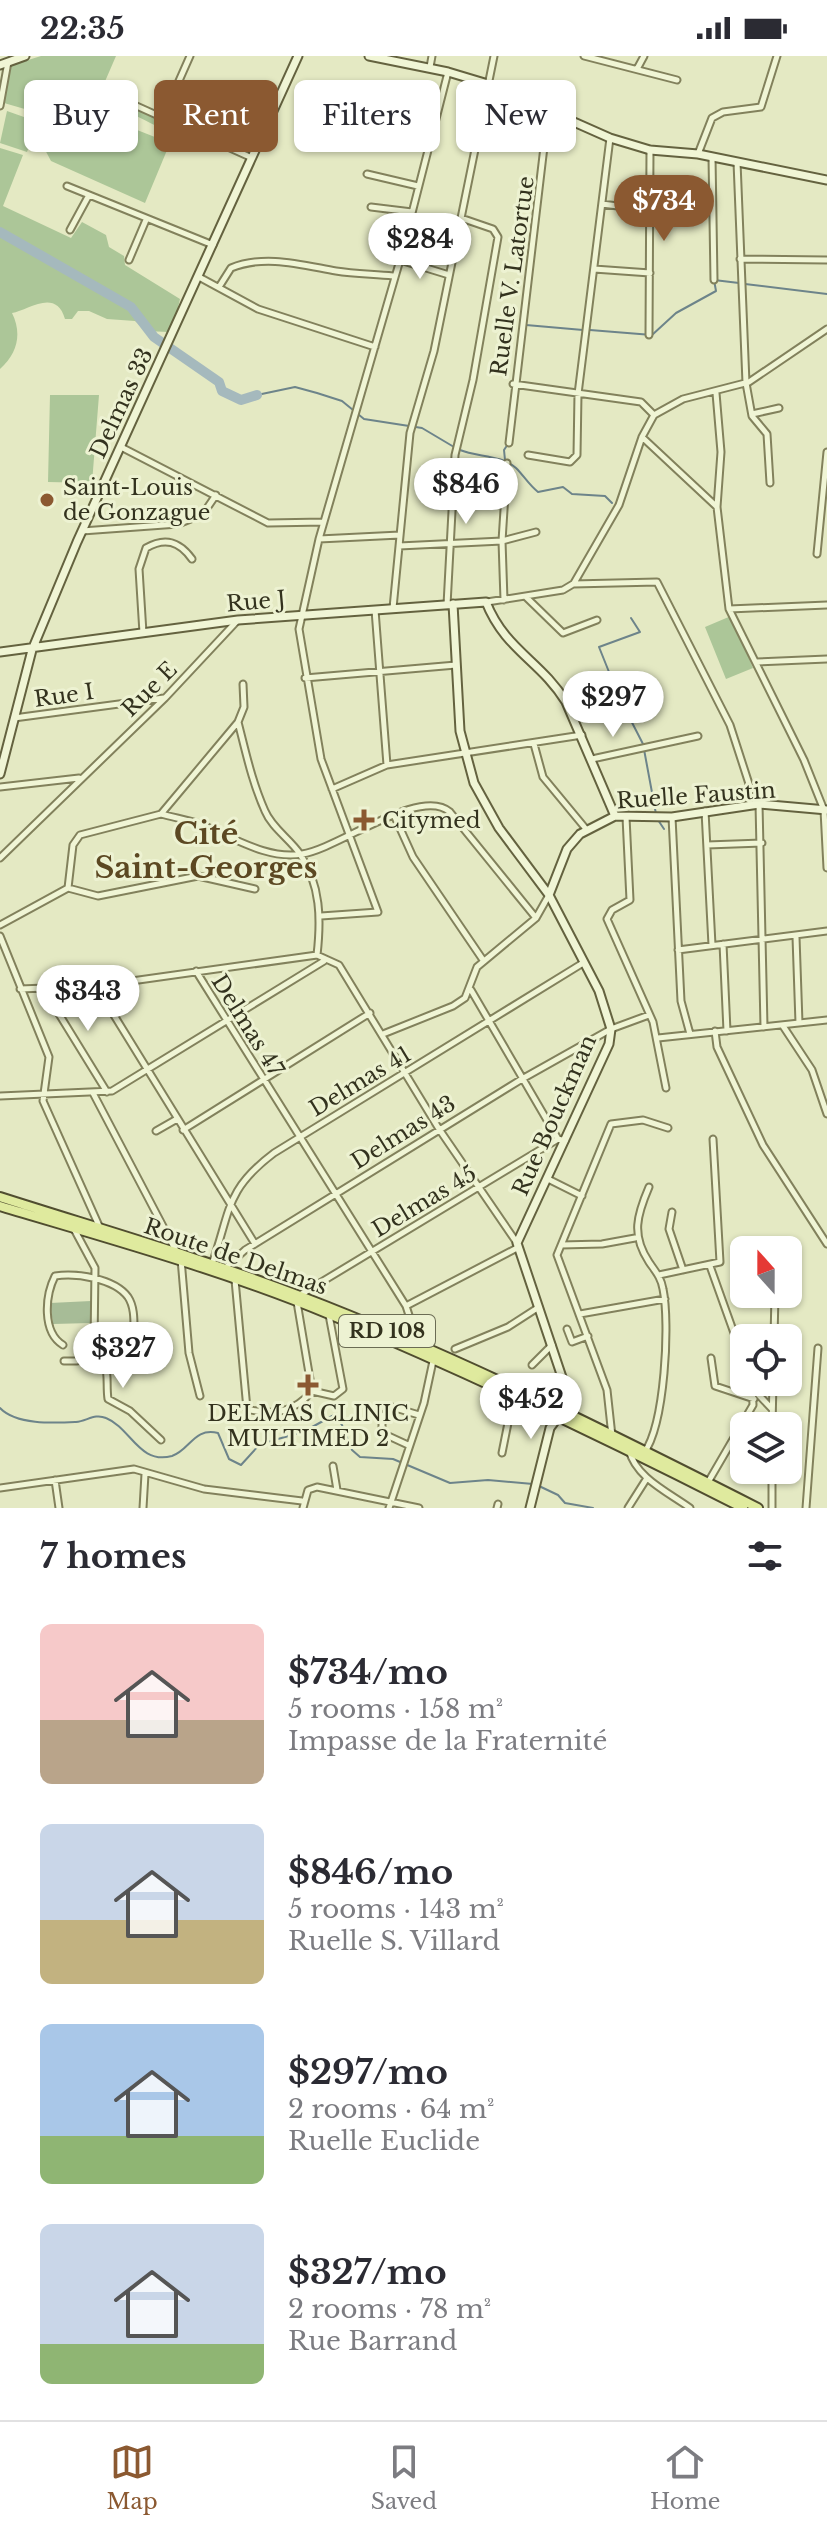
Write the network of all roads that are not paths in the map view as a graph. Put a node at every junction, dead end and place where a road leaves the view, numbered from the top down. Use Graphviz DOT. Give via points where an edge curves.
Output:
graph roads {
  1 [pos="25,56"];
  2 [pos="190,56"];
  3 [pos="298,56"];
  4 [pos="369,56"];
  5 [pos="432,56"];
  6 [pos="494,56"];
  7 [pos="584,56"];
  8 [pos="644,56"];
  9 [pos="777,56"];
  10 [pos="4,63"];
  11 [pos="430,67"];
  12 [pos="637,69"];
  13 [pos="448,72"];
  14 [pos="179,80"];
  15 [pos="475,80"];
  16 [pos="489,80"];
  17 [pos="677,80"];
  18 [pos="0,106"];
  19 [pos="576,124"];
  20 [pos="610,138"];
  21 [pos="650,150"];
  22 [pos="239,152"];
  23 [pos="474,152"];
  24 [pos="543,152"];
  25 [pos="698,154"];
  26 [pos="712,157"];
  27 [pos="252,158"];
  28 [pos="737,161"];
  29 [pos="367,174"];
  30 [pos="827,180"];
  31 [pos="67,186"];
  32 [pos="418,186"];
  33 [pos="89,195"];
  34 [pos="602,204"];
  35 [pos="371,207"];
  36 [pos="649,210"];
  37 [pos="412,212"];
  38 [pos="461,218"];
  39 [pos="146,220"];
  40 [pos="70,230"];
  41 [pos="213,245"];
  42 [pos="740,259"];
  43 [pos="129,260"];
  44 [pos="400,260"];
  45 [pos="827,260"];
  46 [pos="594,269"];
  47 [pos="650,273"];
  48 [pos="449,275"];
  49 [pos="393,276"];
  50 [pos="199,277"];
  51 [pos="714,280"];
  52 [pos="219,287"];
  53 [pos="827,329"];
  54 [pos="649,335"];
  55 [pos="375,347"];
  56 [pos="747,383"];
  57 [pos="513,384"];
  58 [pos="716,393"];
  59 [pos="578,394"];
  60 [pos="779,408"];
  61 [pos="752,414"];
  62 [pos="654,415"];
  63 [pos="642,437"];
  64 [pos="509,443"];
  65 [pos="121,447"];
  66 [pos="528,455"];
  67 [pos="827,455"];
  68 [pos="507,463"];
  69 [pos="770,483"];
  70 [pos="216,495"];
  71 [pos="717,507"];
  72 [pos="324,522"];
  73 [pos="82,531"];
  74 [pos="536,532"];
  75 [pos="400,535"];
  76 [pos="319,539"];
  77 [pos="450,541"];
  78 [pos="502,541"];
  79 [pos="399,546"];
  80 [pos="817,554"];
  81 [pos="192,559"];
  82 [pos="573,584"];
  83 [pos="526,597"];
  84 [pos="504,600"];
  85 [pos="486,602"];
  86 [pos="450,605"];
  87 [pos="827,605"];
  88 [pos="393,608"];
  89 [pos="729,609"];
  90 [pos="375,610"];
  91 [pos="301,615"];
  92 [pos="238,620"];
  93 [pos="597,620"];
  94 [pos="143,633"];
  95 [pos="32,650"];
  96 [pos="0,652"];
  97 [pos="827,659"];
  98 [pos="756,662"];
  99 [pos="456,665"];
  100 [pos="380,671"];
  101 [pos="305,678"];
  102 [pos="243,684"];
  103 [pos="652,690"];
  104 [pos="165,698"];
  105 [pos="574,715"];
  106 [pos="14,718"];
  107 [pos="238,722"];
  108 [pos="582,735"];
  109 [pos="698,736"];
  110 [pos="534,744"];
  111 [pos="3,746"];
  112 [pos="466,753"];
  113 [pos="592,759"];
  114 [pos="387,765"];
  115 [pos="0,774"];
  116 [pos="80,777"];
  117 [pos="0,787"];
  118 [pos="332,789"];
  119 [pos="751,790"];
  120 [pos="759,804"];
  121 [pos="826,810"];
  122 [pos="705,811"];
  123 [pos="161,814"];
  124 [pos="394,815"];
  125 [pos="615,816"];
  126 [pos="626,817"];
  127 [pos="672,817"];
  128 [pos="586,829"];
  129 [pos="351,837"];
  130 [pos="762,843"];
  131 [pos="707,845"];
  132 [pos="301,855"];
  133 [pos="0,858"];
  134 [pos="827,868"];
  135 [pos="68,888"];
  136 [pos="255,889"];
  137 [pos="549,895"];
  138 [pos="321,916"];
  139 [pos="536,918"];
  140 [pos="0,925"];
  141 [pos="827,931"];
  142 [pos="0,936"];
  143 [pos="796,937"];
  144 [pos="761,939"];
  145 [pos="723,944"];
  146 [pos="712,945"];
  147 [pos="678,950"];
  148 [pos="317,955"];
  149 [pos="483,960"];
  150 [pos="324,961"];
  151 [pos="583,963"];
  152 [pos="196,971"];
  153 [pos="96,986"];
  154 [pos="43,988"];
  155 [pos="20,989"];
  156 [pos="470,989"];
  157 [pos="370,1013"];
  158 [pos="649,1015"];
  159 [pos="827,1020"];
  160 [pos="226,1021"];
  161 [pos="489,1021"];
  162 [pos="799,1023"];
  163 [pos="782,1026"];
  164 [pos="764,1027"];
  165 [pos="611,1029"];
  166 [pos="715,1031"];
  167 [pos="727,1031"];
  168 [pos="383,1034"];
  169 [pos="690,1034"];
  170 [pos="658,1038"];
  171 [pos="147,1071"];
  172 [pos="406,1073"];
  173 [pos="261,1078"];
  174 [pos="522,1079"];
  175 [pos="666,1088"];
  176 [pos="42,1092"];
  177 [pos="107,1092"];
  178 [pos="93,1093"];
  179 [pos="0,1096"];
  180 [pos="827,1114"];
  181 [pos="177,1119"];
  182 [pos="668,1128"];
  183 [pos="439,1129"];
  184 [pos="183,1130"];
  185 [pos="156,1131"];
  186 [pos="300,1137"];
  187 [pos="713,1139"];
  188 [pos="562,1140"];
  189 [pos="548,1179"];
  190 [pos="478,1186"];
  191 [pos="649,1187"];
  192 [pos="333,1194"];
  193 [pos="582,1196"];
  194 [pos="0,1197"];
  195 [pos="229,1202"];
  196 [pos="0,1206"];
  197 [pos="672,1212"];
  198 [pos="73,1228"];
  199 [pos="99,1233"];
  200 [pos="636,1238"];
  201 [pos="255,1244"];
  202 [pos="827,1244"];
  203 [pos="561,1245"];
  204 [pos="517,1246"];
  205 [pos="371,1251"];
  206 [pos="180,1259"];
  207 [pos="710,1266"];
  208 [pos="211,1268"];
  209 [pos="683,1270"];
  210 [pos="223,1272"];
  211 [pos="659,1275"];
  212 [pos="97,1279"];
  213 [pos="235,1279"];
  214 [pos="298,1298"];
  215 [pos="665,1299"];
  216 [pos="406,1306"];
  217 [pos="540,1306"];
  218 [pos="329,1314"];
  219 [pos="580,1314"];
  220 [pos="731,1324"];
  221 [pos="134,1328"];
  222 [pos="567,1329"];
  223 [pos="588,1336"];
  224 [pos="418,1344"];
  225 [pos="553,1344"];
  226 [pos="63,1345"];
  227 [pos="818,1348"];
  228 [pos="455,1349"];
  229 [pos="91,1351"];
  230 [pos="711,1358"];
  231 [pos="64,1361"];
  232 [pos="433,1361"];
  233 [pos="532,1365"];
  234 [pos="312,1391"];
  235 [pos="200,1396"];
  236 [pos="754,1396"];
  237 [pos="760,1396"];
  238 [pos="772,1396"];
  239 [pos="513,1398"];
  240 [pos="754,1399"];
  241 [pos="772,1409"];
  242 [pos="419,1415"];
  243 [pos="560,1415"];
  244 [pos="611,1438"];
  245 [pos="161,1440"];
  246 [pos="408,1445"];
  247 [pos="629,1450"];
  248 [pos="502,1453"];
  249 [pos="644,1453"];
  250 [pos="333,1466"];
  251 [pos="145,1474"];
  252 [pos="647,1478"];
  253 [pos="55,1480"];
  254 [pos="772,1484"];
  255 [pos="706,1486"];
  256 [pos="0,1488"];
  257 [pos="337,1490"];
  258 [pos="303,1505"];
  259 [pos="390,1505"];
  260 [pos="59,1508"];
  261 [pos="143,1508"];
  262 [pos="419,1508"];
  263 [pos="530,1508"];
  264 [pos="628,1508"];
  265 [pos="690,1508"];
  266 [pos="743,1508"];
  267 [pos="758,1508"];
  268 [pos="772,1508"];
  269 [pos="806,1508"];
  1 -- 10 [label="street"];
  2 -- 14 [label="street"];
  3 -- 27 [label="street, Delmas 33"];
  4 -- 11 [label="street"];
  5 -- 11 [label="street"];
  6 -- 16 [label="street"];
  7 -- 12 [label="street"];
  8 -- 12 [label="street"];
  9 -- 25 [label="street" via="761,107 716,115"];
  10 -- 18 [label="street"];
  11 -- 13 [label="street"];
  12 -- 17 [label="street"];
  13 -- 15 [label="street"];
  13 -- 32 [label="street"];
  19 -- 20 [label="street"];
  20 -- 21 [label="street"];
  20 -- 34 [label="street"];
  21 -- 25 [label="street"];
  21 -- 36 [label="street"];
  22 -- 27 [label="street"];
  23 -- 38 [label="street"];
  24 -- 57 [label="street, Ruelle V. Latortue"];
  25 -- 26 [label="street"];
  26 -- 28 [label="street"];
  26 -- 51 [label="street"];
  27 -- 41 [label="street, Delmas 33"];
  28 -- 30 [label="street"];
  28 -- 42 [label="street"];
  29 -- 32 [label="street"];
  31 -- 33 [label="street"];
  32 -- 37 [label="street"];
  33 -- 39 [label="street"];
  33 -- 40 [label="street"];
  34 -- 36 [label="street"];
  34 -- 46 [label="street"];
  35 -- 37 [label="street"];
  36 -- 47 [label="street"];
  37 -- 44 [label="street"];
  38 -- 48 [label="street"];
  38 -- 77 [label="street, Rue Bouckman" via="493,229 498,237 455,455"];
  39 -- 41 [label="street"];
  39 -- 43 [label="street"];
  41 -- 50 [label="street, Delmas 33"];
  42 -- 45 [label="street"];
  42 -- 56 [label="street"];
  44 -- 48 [label="street"];
  44 -- 49 [label="street"];
  46 -- 47 [label="street"];
  46 -- 59 [label="street"];
  47 -- 54 [label="street"];
  48 -- 75 [label="street" via="410,433"];
  49 -- 52 [label="street" via="254,262 231,268"];
  49 -- 55 [label="street"];
  50 -- 52 [label="street"];
  50 -- 65 [label="street, Delmas 33"];
  52 -- 55 [label="street" via="258,309"];
  53 -- 56 [label="street"];
  55 -- 72 [label="street"];
  56 -- 58 [label="street"];
  56 -- 61 [label="street"];
  57 -- 59 [label="street"];
  57 -- 64 [label="street, Ruelle V. Latortue"];
  58 -- 62 [label="street" via="683,399"];
  58 -- 71 [label="street" via="721,452"];
  59 -- 62 [label="street" via="641,402"];
  59 -- 66 [label="street" via="575,460"];
  60 -- 61 [label="street"];
  61 -- 69 [label="street" via="767,434"];
  62 -- 63 [label="street"];
  63 -- 71 [label="street"];
  63 -- 82 [label="street" via="619,505"];
  65 -- 70 [label="street"];
  65 -- 73 [label="street, Delmas 33"];
  67 -- 80 [label="street"];
  68 -- 78 [label="street"];
  70 -- 72 [label="street" via="268,523"];
  70 -- 73 [label="street" via="203,514 178,524"];
  71 -- 89 [label="street"];
  72 -- 76 [label="street"];
  73 -- 95 [label="street, Delmas 33"];
  74 -- 78 [label="street"];
  75 -- 76 [label="street"];
  75 -- 79 [label="street"];
  76 -- 91 [label="street"];
  77 -- 78 [label="street"];
  77 -- 79 [label="street"];
  77 -- 86 [label="street, Rue Bouckman"];
  78 -- 84 [label="street"];
  79 -- 88 [label="street"];
  81 -- 94 [label="street" via="174,542 164,540 146,548 139,569"];
  82 -- 83 [label="street"];
  82 -- 119 [label="street" via="657,582 730,725"];
  83 -- 84 [label="street"];
  83 -- 93 [label="street" via="563,633"];
  84 -- 85 [label="street"];
  85 -- 86 [label="street, Rue J"];
  85 -- 105 [label="street" via="496,629 558,689"];
  86 -- 88 [label="street, Rue J"];
  86 -- 99 [label="street, Rue Bouckman"];
  87 -- 89 [label="street"];
  88 -- 90 [label="street, Rue J"];
  89 -- 98 [label="street"];
  90 -- 91 [label="street, Rue J"];
  90 -- 100 [label="street"];
  91 -- 92 [label="street, Rue J"];
  91 -- 101 [label="street"];
  92 -- 94 [label="street, Rue J"];
  92 -- 104 [label="street, Rue E"];
  94 -- 95 [label="street, Rue J"];
  95 -- 96 [label="street, Rue J"];
  95 -- 106 [label="street, Delmas 33"];
  97 -- 98 [label="street"];
  98 -- 121 [label="street"];
  99 -- 100 [label="street"];
  99 -- 112 [label="street, Rue Bouckman"];
  100 -- 101 [label="street"];
  100 -- 114 [label="street"];
  101 -- 118 [label="street"];
  102 -- 107 [label="street"];
  103 -- 105 [label="street"];
  104 -- 106 [label="street, Rue I"];
  104 -- 116 [label="street, Rue E"];
  105 -- 108 [label="street"];
  106 -- 111 [label="street, Delmas 33"];
  107 -- 123 [label="street"];
  107 -- 132 [label="street" via="266,815"];
  108 -- 110 [label="street"];
  108 -- 113 [label="street"];
  109 -- 113 [label="street"];
  110 -- 112 [label="street"];
  110 -- 128 [label="street" via="543,777"];
  111 -- 115 [label="street, Delmas 33"];
  112 -- 114 [label="street"];
  112 -- 137 [label="street, Rue Bouckman" via="474,783 499,828"];
  113 -- 125 [label="street"];
  114 -- 118 [label="street"];
  116 -- 117 [label="street"];
  116 -- 133 [label="street, Rue E"];
  118 -- 129 [label="street"];
  120 -- 121 [label="street, Ruelle Faustin"];
  120 -- 122 [label="street, Ruelle Faustin"];
  120 -- 130 [label="street"];
  121 -- 134 [label="street"];
  122 -- 127 [label="street, Ruelle Faustin"];
  122 -- 131 [label="street"];
  123 -- 132 [label="street" via="260,850"];
  123 -- 135 [label="street" via="80,835 73,845"];
  124 -- 129 [label="street"];
  124 -- 139 [label="street" via="421,806 446,809"];
  124 -- 149 [label="street" via="413,857"];
  125 -- 126 [label="street, Ruelle Faustin"];
  125 -- 128 [label="street, Ruelle Faustin"];
  126 -- 127 [label="street, Ruelle Faustin"];
  126 -- 158 [label="street" via="631,895 607,919"];
  127 -- 147 [label="street"];
  128 -- 137 [label="street, Ruelle Faustin" via="567,849"];
  129 -- 132 [label="street"];
  129 -- 138 [label="street" via="378,912"];
  130 -- 131 [label="street"];
  130 -- 144 [label="street"];
  131 -- 146 [label="street"];
  132 -- 138 [label="street"];
  135 -- 136 [label="street" via="98,896 198,876"];
  135 -- 140 [label="street"];
  137 -- 139 [label="street, Ruelle Faustin"];
  137 -- 151 [label="street, Rue Bouckman"];
  138 -- 148 [label="street"];
  139 -- 149 [label="street, Ruelle Faustin"];
  141 -- 143 [label="street"];
  142 -- 155 [label="street"];
  143 -- 144 [label="street"];
  143 -- 162 [label="street"];
  144 -- 145 [label="street"];
  144 -- 164 [label="street"];
  145 -- 146 [label="street"];
  145 -- 167 [label="street"];
  146 -- 147 [label="street"];
  147 -- 169 [label="street" via="681,1001"];
  148 -- 150 [label="street"];
  148 -- 152 [label="street"];
  149 -- 156 [label="street, Ruelle Faustin"];
  150 -- 157 [label="street" via="339,965"];
  150 -- 160 [label="street"];
  151 -- 161 [label="street, Delmas 41"];
  151 -- 165 [label="street, Rue Bouckman"];
  152 -- 153 [label="street"];
  152 -- 160 [label="street, Delmas 47"];
  153 -- 154 [label="street"];
  153 -- 171 [label="street"];
  154 -- 155 [label="street"];
  154 -- 177 [label="street"];
  155 -- 176 [label="street" via="49,1057"];
  156 -- 161 [label="street"];
  156 -- 168 [label="street" via="453,1006"];
  157 -- 168 [label="street"];
  157 -- 173 [label="street"];
  158 -- 165 [label="street, Delmas 43"];
  158 -- 170 [label="street"];
  159 -- 162 [label="street"];
  160 -- 171 [label="street"];
  160 -- 173 [label="street, Delmas 47"];
  161 -- 172 [label="street, Delmas 41"];
  161 -- 174 [label="street"];
  162 -- 163 [label="street"];
  163 -- 164 [label="street"];
  163 -- 180 [label="street" via="812,1070"];
  164 -- 167 [label="street"];
  165 -- 174 [label="street, Delmas 43"];
  165 -- 188 [label="street, Rue Bouckman" via="609,1044"];
  166 -- 167 [label="street"];
  166 -- 169 [label="street"];
  166 -- 202 [label="street" via="717,1047 763,1145"];
  168 -- 172 [label="street"];
  169 -- 170 [label="street"];
  170 -- 175 [label="street"];
  171 -- 177 [label="street"];
  171 -- 181 [label="street"];
  172 -- 183 [label="street"];
  172 -- 186 [label="street, Delmas 41"];
  173 -- 184 [label="street"];
  173 -- 186 [label="street, Delmas 47"];
  174 -- 183 [label="street, Delmas 43"];
  174 -- 188 [label="street"];
  176 -- 178 [label="street"];
  176 -- 179 [label="street"];
  176 -- 199 [label="street"];
  177 -- 178 [label="street"];
  178 -- 206 [label="street"];
  181 -- 184 [label="street"];
  181 -- 185 [label="street"];
  182 -- 193 [label="street" via="643,1120 611,1124"];
  183 -- 190 [label="street"];
  183 -- 192 [label="street, Delmas 43"];
  184 -- 195 [label="street"];
  186 -- 192 [label="street, Delmas 47"];
  186 -- 195 [label="street, Delmas 41" via="248,1173"];
  187 -- 207 [label="street" via="720,1262"];
  188 -- 189 [label="street, Rue Bouckman"];
  188 -- 190 [label="street, Delmas 45"];
  189 -- 193 [label="street"];
  189 -- 204 [label="street, Rue Bouckman"];
  190 -- 204 [label="street"];
  190 -- 205 [label="street, Delmas 45"];
  191 -- 200 [label="street"];
  192 -- 201 [label="street, Delmas 43"];
  192 -- 205 [label="street, Delmas 47"];
  193 -- 203 [label="street"];
  194 -- 199 [label="main road, Route de Delmas / RD 108"];
  195 -- 201 [label="street"];
  195 -- 208 [label="street, Delmas 41"];
  196 -- 198 [label="main road, Route de Delmas / RD 108"];
  197 -- 209 [label="street" via="669,1229"];
  198 -- 199 [label="main road, Route de Delmas / RD 108"];
  198 -- 212 [label="street"];
  199 -- 206 [label="main road, Route de Delmas / RD 108"];
  200 -- 203 [label="street"];
  200 -- 211 [label="street"];
  201 -- 210 [label="street, Delmas 43"];
  203 -- 219 [label="street" via="560,1272"];
  204 -- 216 [label="street"];
  204 -- 217 [label="street"];
  205 -- 214 [label="street, Delmas 45"];
  205 -- 216 [label="street, Delmas 47"];
  206 -- 208 [label="main road, Route de Delmas / RD 108"];
  206 -- 235 [label="street" via="185,1324"];
  207 -- 209 [label="street"];
  207 -- 220 [label="street"];
  208 -- 210 [label="main road, Route de Delmas / RD 108"];
  209 -- 211 [label="street"];
  210 -- 213 [label="main road, Route de Delmas / RD 108"];
  210 -- 214 [label="main road, Route de Delmas / RD 108"];
  211 -- 215 [label="street"];
  212 -- 221 [label="street" via="129,1298"];
  212 -- 226 [label="street" via="55,1276 50,1286 50,1331"];
  212 -- 229 [label="street"];
  213 -- 214 [label="main road, Route de Delmas / RD 108"];
  213 -- 234 [label="street" via="247,1409 287,1411"];
  214 -- 218 [label="main road, Route de Delmas / RD 108"];
  214 -- 224 [label="main road, Route de Delmas / RD 108"];
  214 -- 234 [label="street"];
  215 -- 219 [label="street"];
  215 -- 249 [label="street" via="668,1334 656,1418"];
  216 -- 224 [label="street, Delmas 47"];
  217 -- 225 [label="street"];
  217 -- 228 [label="street" via="508,1327"];
  218 -- 232 [label="main road, Route de Delmas / RD 108"];
  218 -- 234 [label="street" via="343,1389 334,1396"];
  219 -- 223 [label="street"];
  222 -- 223 [label="street" via="572,1342"];
  223 -- 244 [label="street" via="607,1390"];
  224 -- 243 [label="main road, Route de Delmas / RD 108"];
  225 -- 233 [label="street"];
  225 -- 243 [label="street" via="570,1401"];
  227 -- 269 [label="street"];
  229 -- 231 [label="street" via="77,1361"];
  229 -- 245 [label="street" via="107,1369 108,1399"];
  230 -- 240 [label="street" via="715,1386"];
  232 -- 239 [label="main road, Route de Delmas / RD 108"];
  232 -- 242 [label="street"];
  236 -- 240 [label="street"];
  237 -- 241 [label="street"];
  238 -- 241 [label="street"];
  239 -- 243 [label="main road, Route de Delmas / RD 108"];
  239 -- 248 [label="street"];
  240 -- 255 [label="street"];
  242 -- 246 [label="street"];
  242 -- 246 [label="street" via="392,1407 382,1417 382,1433"];
  243 -- 244 [label="main road, Route de Delmas / RD 108"];
  243 -- 263 [label="street"];
  244 -- 247 [label="main road, Route de Delmas / RD 108"];
  244 -- 249 [label="main road, Route de Delmas / RD 108"];
  246 -- 259 [label="street"];
  247 -- 249 [label="main road, Route de Delmas / RD 108"];
  247 -- 252 [label="street"];
  249 -- 255 [label="main road, Route de Delmas / RD 108"];
  250 -- 257 [label="street"];
  251 -- 253 [label="street" via="123,1468"];
  251 -- 258 [label="street"];
  251 -- 261 [label="street"];
  252 -- 264 [label="street"];
  252 -- 265 [label="street"];
  253 -- 256 [label="street"];
  253 -- 260 [label="street"];
  254 -- 268 [label="street"];
  255 -- 266 [label="main road, Route de Delmas / RD 108"];
  255 -- 267 [label="main road, Route de Delmas / RD 108"];
  257 -- 258 [label="street" via="308,1490"];
  257 -- 259 [label="street"];
  259 -- 262 [label="street"];
}
